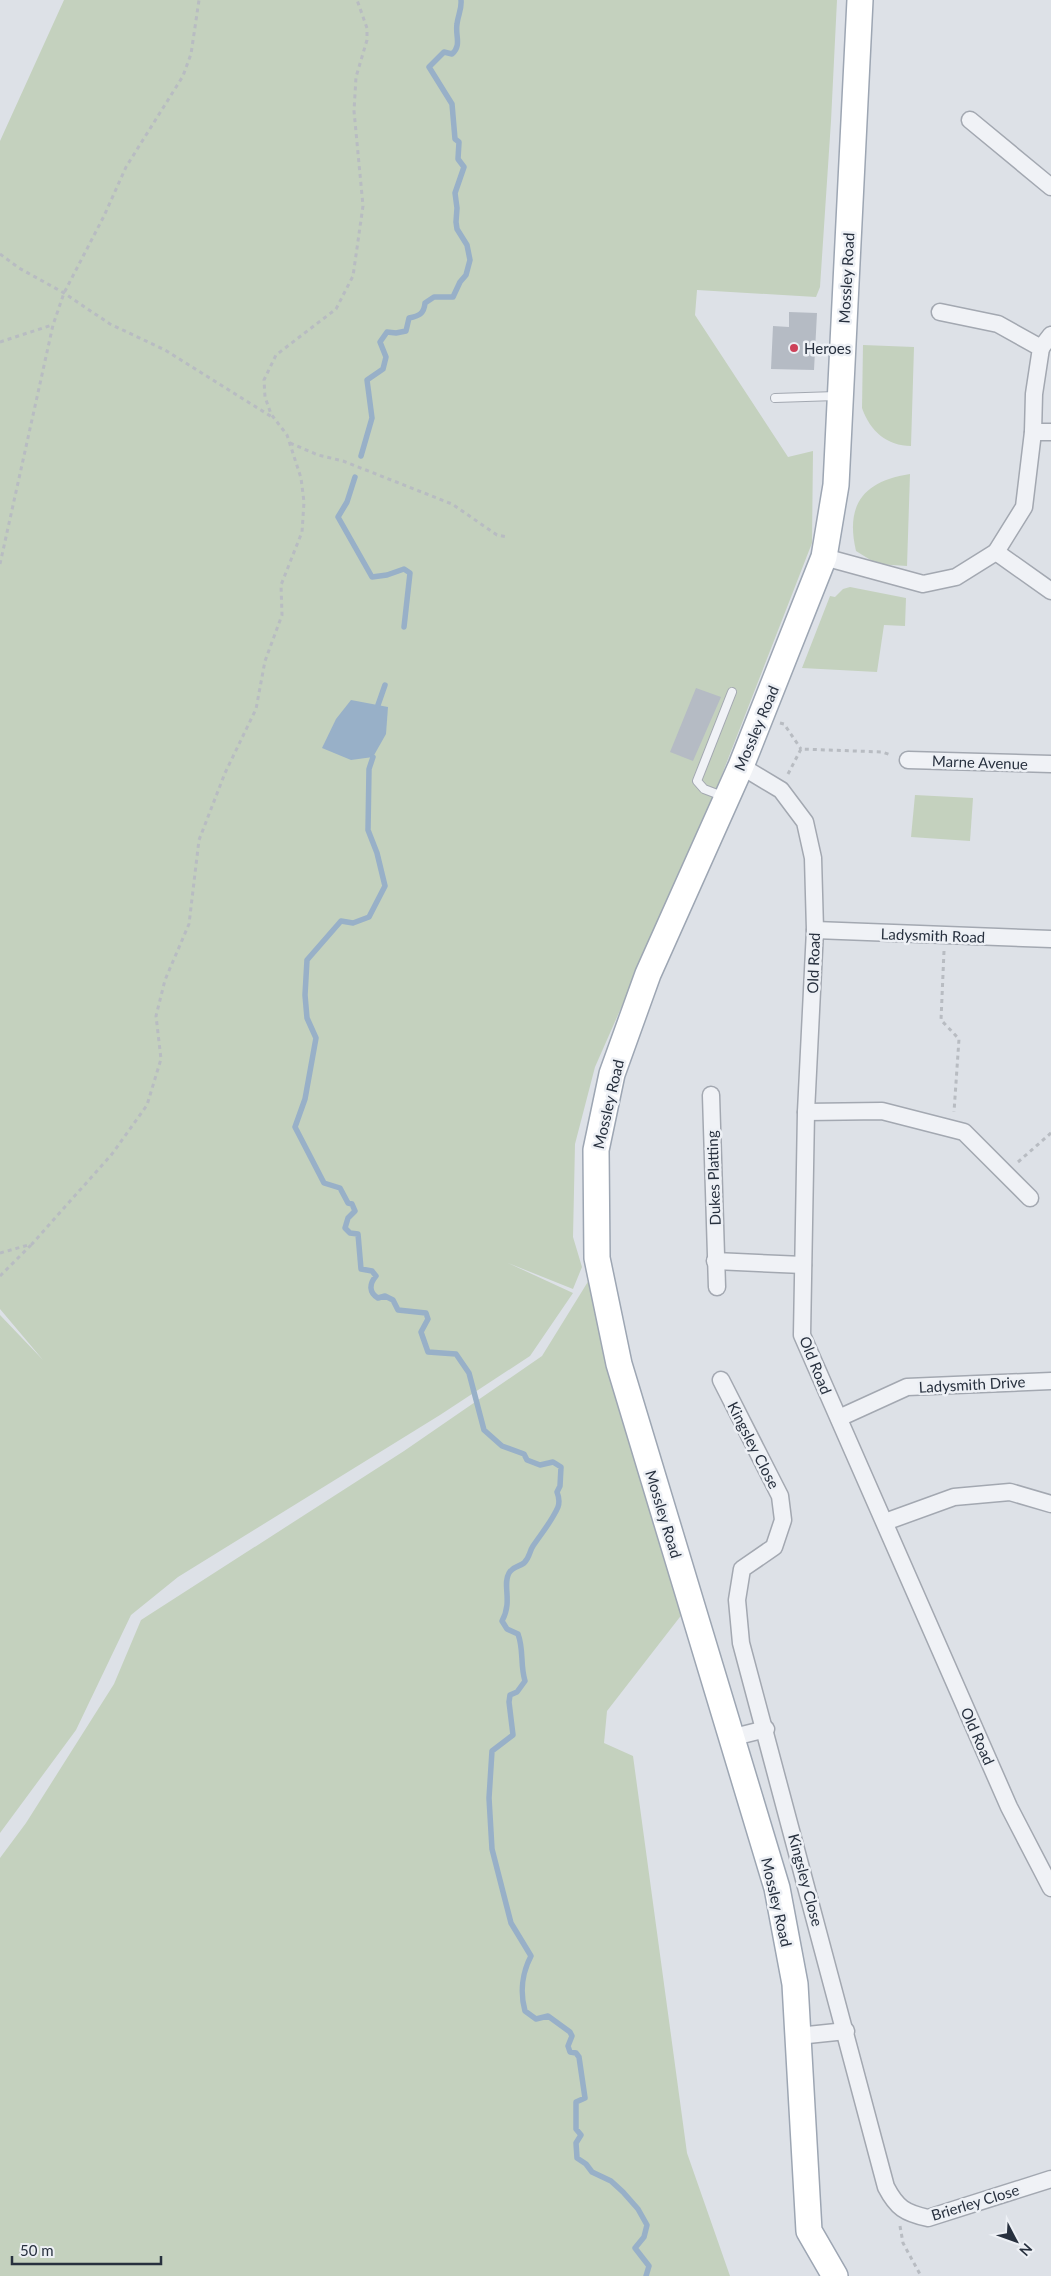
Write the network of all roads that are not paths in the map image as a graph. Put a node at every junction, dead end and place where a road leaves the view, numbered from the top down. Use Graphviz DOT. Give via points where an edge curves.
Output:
graph roads {
  1 [pos="860,0"];
  2 [pos="970,120"];
  3 [pos="1051,187"];
  4 [pos="940,312"];
  5 [pos="1051,335"];
  6 [pos="1041,348"];
  7 [pos="840,396"];
  8 [pos="775,398"];
  9 [pos="1033,432"];
  10 [pos="1051,432"];
  11 [pos="996,552"];
  12 [pos="824,557"];
  13 [pos="1051,590"];
  14 [pos="732,692"];
  15 [pos="908,760"];
  16 [pos="1051,764"];
  17 [pos="741,766"];
  18 [pos="726,797"];
  19 [pos="815,930"];
  20 [pos="1051,940"];
  21 [pos="711,1094"];
  22 [pos="806,1112"];
  23 [pos="1030,1198"];
  24 [pos="716,1261"];
  25 [pos="803,1265"];
  26 [pos="717,1287"];
  27 [pos="722,1380"];
  28 [pos="1051,1381"];
  29 [pos="838,1418"];
  30 [pos="1051,1504"];
  31 [pos="885,1522"];
  32 [pos="766,1729"];
  33 [pos="730,1738"];
  34 [pos="1051,1888"];
  35 [pos="846,2031"];
  36 [pos="798,2036"];
  37 [pos="1051,2179"];
  38 [pos="900,2208"];
  39 [pos="835,2276"];
  1 -- 7 [label="main road, Mossley Road"];
  2 -- 3 [label="street"];
  4 -- 6 [label="street" via="998,324"];
  5 -- 6 [label="street"];
  6 -- 9 [label="street" via="1034,394"];
  7 -- 8 [label="lane"];
  7 -- 12 [label="main road, Mossley Road" via="836,485"];
  9 -- 10 [label="street"];
  9 -- 11 [label="street" via="1024,506"];
  11 -- 12 [label="street" via="956,577 923,584"];
  11 -- 13 [label="street"];
  12 -- 17 [label="main road, Mossley Road"];
  14 -- 18 [label="lane" via="697,781 704,789"];
  15 -- 16 [label="street, Marne Avenue"];
  17 -- 18 [label="main road, Mossley Road"];
  17 -- 19 [label="street, Old Road" via="781,790 805,822 813,858"];
  18 -- 33 [label="main road, Mossley Road" via="648,974 612,1074 596,1150 597,1258 619,1364"];
  19 -- 20 [label="street, Ladysmith Road"];
  19 -- 22 [label="street, Old Road"];
  21 -- 24 [label="street, Dukes Platting"];
  22 -- 23 [label="street" via="882,1112 964,1132"];
  22 -- 25 [label="street, Old Road"];
  24 -- 25 [label="street"];
  24 -- 26 [label="street, Dukes Platting"];
  25 -- 29 [label="street, Old Road" via="802,1335"];
  27 -- 32 [label="street, Kingsley Close" via="780,1496 783,1520 774,1547 742,1569 737,1600 741,1643"];
  28 -- 29 [label="street, Ladysmith Drive" via="907,1387"];
  29 -- 31 [label="street, Old Road"];
  30 -- 31 [label="street" via="1010,1492 954,1497"];
  31 -- 34 [label="street, Old Road" via="1009,1807"];
  32 -- 33 [label="street"];
  32 -- 35 [label="street, Kingsley Close"];
  33 -- 36 [label="main road, Mossley Road" via="777,1888 795,1984"];
  35 -- 36 [label="street"];
  35 -- 38 [label="street, Kingsley Close" via="886,2187"];
  36 -- 39 [label="main road, Mossley Road" via="809,2231"];
  37 -- 38 [label="street, Brierley Close" via="928,2218"];
}
